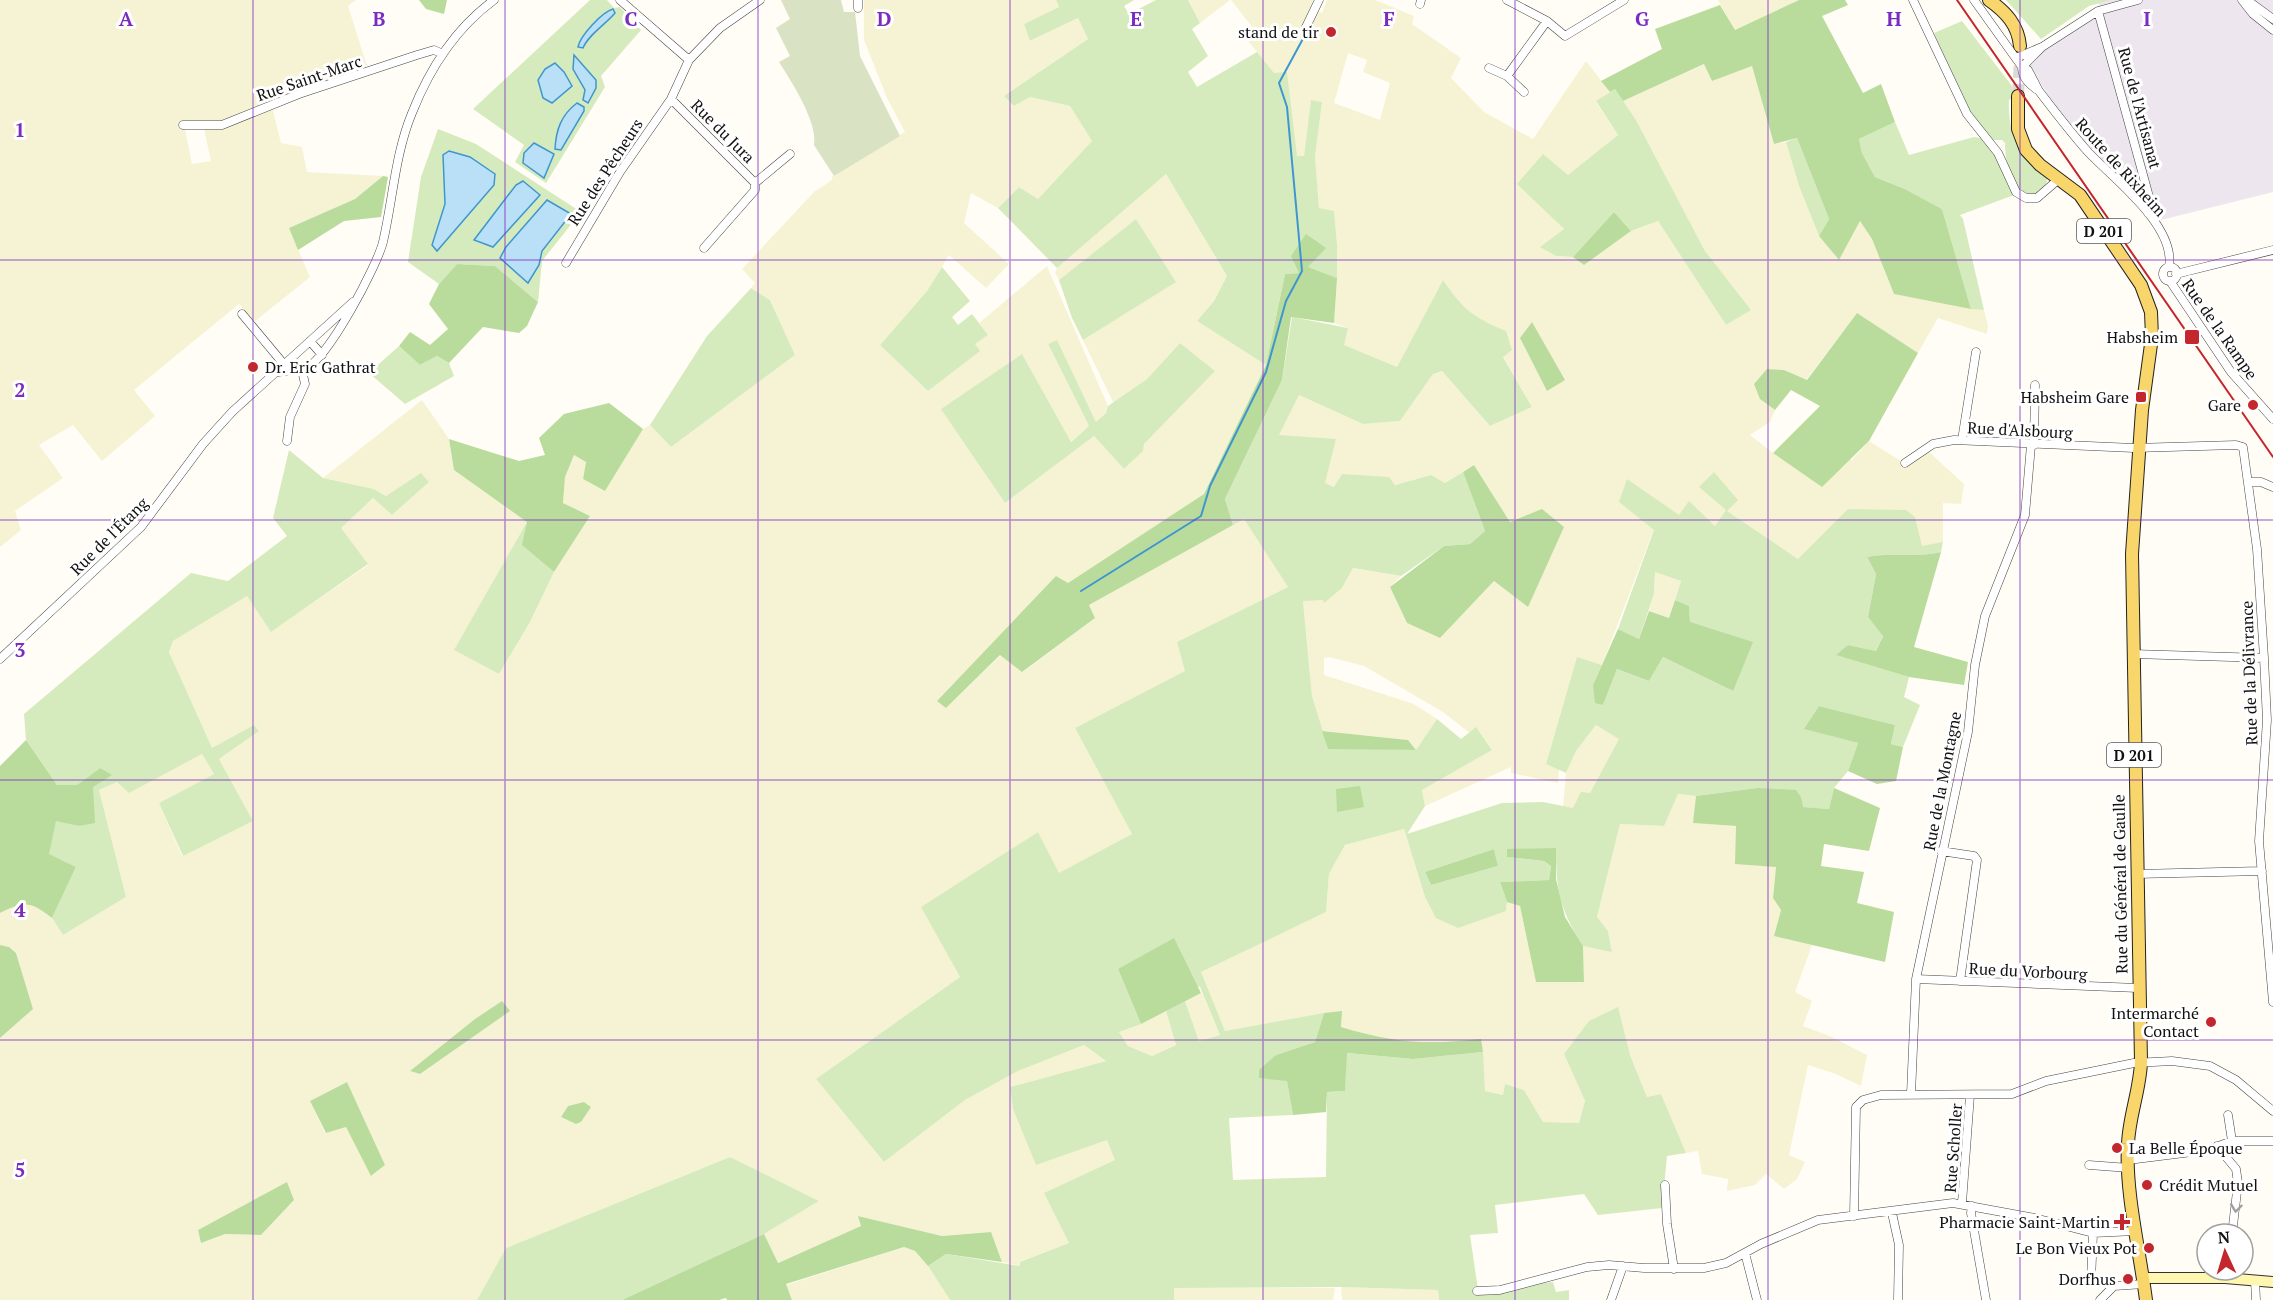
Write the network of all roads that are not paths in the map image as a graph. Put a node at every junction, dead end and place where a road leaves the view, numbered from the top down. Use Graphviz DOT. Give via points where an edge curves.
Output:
graph roads {
  1 [pos="494,0"];
  2 [pos="620,0"];
  3 [pos="760,0"];
  4 [pos="1318,0"];
  5 [pos="1506,0"];
  6 [pos="1624,0"];
  7 [pos="1913,0"];
  8 [pos="1974,0"];
  9 [pos="1989,0"];
  10 [pos="2138,0"];
  11 [pos="2245,0"];
  12 [pos="2098,11"];
  13 [pos="2273,19"];
  14 [pos="1547,21"];
  15 [pos="1306,27"];
  16 [pos="2273,30"];
  17 [pos="2042,47"];
  18 [pos="2018,52"];
  19 [pos="443,54"];
  20 [pos="689,60"];
  21 [pos="2022,67"];
  22 [pos="1489,68"];
  23 [pos="1507,76"];
  24 [pos="1524,92"];
  25 [pos="2018,96"];
  26 [pos="671,99"];
  27 [pos="183,125"];
  28 [pos="790,154"];
  29 [pos="2060,178"];
  30 [pos="755,183"];
  31 [pos="2148,213"];
  32 [pos="704,248"];
  33 [pos="2273,250"];
  34 [pos="566,263"];
  35 [pos="2169,267"];
  36 [pos="2173,277"];
  37 [pos="353,302"];
  38 [pos="242,314"];
  39 [pos="310,341"];
  40 [pos="1976,352"];
  41 [pos="322,355"];
  42 [pos="285,363"];
  43 [pos="299,369"];
  44 [pos="277,372"];
  45 [pos="2035,385"];
  46 [pos="2273,419"];
  47 [pos="1962,440"];
  48 [pos="287,441"];
  49 [pos="2033,445"];
  50 [pos="2139,448"];
  51 [pos="1905,464"];
  52 [pos="2248,482"];
  53 [pos="2273,487"];
  54 [pos="2133,654"];
  55 [pos="2264,658"];
  56 [pos="0,659"];
  57 [pos="2270,720"];
  58 [pos="1941,852"];
  59 [pos="2262,871"];
  60 [pos="2136,874"];
  61 [pos="2272,973"];
  62 [pos="1916,979"];
  63 [pos="1960,981"];
  64 [pos="2138,988"];
  65 [pos="2273,1002"];
  66 [pos="2141,1062"];
  67 [pos="1911,1094"];
  68 [pos="1970,1095"];
  69 [pos="2273,1111"];
  70 [pos="2228,1115"];
  71 [pos="2232,1141"];
  72 [pos="2273,1141"];
  73 [pos="2217,1146"];
  74 [pos="2129,1164"];
  75 [pos="2089,1165"];
  76 [pos="1665,1185"];
  77 [pos="1962,1203"];
  78 [pos="1972,1206"];
  79 [pos="1892,1213"];
  80 [pos="1854,1216"];
  81 [pos="2233,1222"];
  82 [pos="2135,1231"];
  83 [pos="2093,1233"];
  84 [pos="1745,1253"];
  85 [pos="1623,1266"];
  86 [pos="1674,1269"];
  87 [pos="2195,1277"];
  88 [pos="2091,1280"];
  89 [pos="2255,1280"];
  90 [pos="2144,1281"];
  91 [pos="2273,1282"];
  92 [pos="1477,1291"];
  93 [pos="1611,1300"];
  94 [pos="1757,1300"];
  95 [pos="1898,1300"];
  96 [pos="1986,1300"];
  97 [pos="2100,1300"];
  98 [pos="2146,1300"];
  99 [pos="2256,1300"];
  1 -- 19 [label="street, Rue de l'Étang" via="476,14"];
  2 -- 20 [label="street"];
  3 -- 20 [label="street, Rue des Pêcheurs" via="720,28"];
  4 -- 15 [label="street"];
  5 -- 14 [label="street"];
  6 -- 14 [label="street" via="1565,36"];
  7 -- 29 [label="street" via="1960,100 1998,153 2014,189 2030,199 2041,196"];
  8 -- 18 [label="street, Route de Rixheim"];
  9 -- 18 [label="main road" via="2010,18 2017,30"];
  10 -- 12 [label="street"];
  11 -- 13 [label="street"];
  11 -- 16 [label="street" via="2253,14"];
  12 -- 17 [label="street"];
  12 -- 31 [label="street, Rue de l'Artisanat" via="2148,193"];
  14 -- 23 [label="street"];
  17 -- 18 [label="street"];
  17 -- 21 [label="street"];
  18 -- 21 [label="street, Route de Rixheim"];
  19 -- 27 [label="street, Rue Saint-Marc" via="434,50 417,55 222,124"];
  19 -- 37 [label="street, Rue de l'Étang" via="411,115 394,172 383,242"];
  20 -- 26 [label="street, Rue des Pêcheurs"];
  21 -- 31 [label="street, Route de Rixheim" via="2028,82 2088,152"];
  22 -- 23 [label="street"];
  23 -- 24 [label="street"];
  25 -- 29 [label="main road, D 201" via="2017,123 2024,146 2034,159"];
  26 -- 30 [label="street, Rue du Jura"];
  26 -- 34 [label="street, Rue des Pêcheurs" via="614,180"];
  28 -- 30 [label="street, Rue du Jura"];
  29 -- 50 [label="main road, Rue du Général de Gaulle / D 201" via="2084,201 2143,288 2150,306 2152,337"];
  30 -- 32 [label="street, Rue du Jura" via="755,190"];
  31 -- 35 [label="street, Route de Rixheim" via="2166,241"];
  33 -- 36 [label="street"];
  35 -- 36 [label="street, Rue de la Rampe" via="2174,269"];
  35 -- 36 [label="street, Route de Rixheim" via="2163,274"];
  36 -- 46 [label="street, Rue de la Rampe" via="2231,372"];
  37 -- 39 [label="street, Rue de l'Étang"];
  37 -- 41 [label="street, Rue de l'Étang"];
  38 -- 42 [label="street"];
  39 -- 41 [label="street"];
  39 -- 42 [label="street, Rue de l'Étang"];
  40 -- 47 [label="street"];
  41 -- 43 [label="street, Rue de l'Étang"];
  42 -- 43 [label="street"];
  42 -- 44 [label="street, Rue de l'Étang"];
  43 -- 44 [label="street, Rue de l'Étang"];
  43 -- 48 [label="street" via="305,384 291,417"];
  44 -- 56 [label="street, Rue de l'Étang" via="203,444 141,527"];
  45 -- 49 [label="street, Rue de la Montagne"];
  47 -- 49 [label="street, Rue d'Alsbourg"];
  47 -- 51 [label="street, Rue d'Alsbourg" via="1933,444"];
  49 -- 50 [label="street, Rue d'Alsbourg"];
  49 -- 58 [label="street, Rue de la Montagne" via="2025,515 1985,616 1968,732"];
  50 -- 52 [label="street, Rue de la Délivrance" via="2239,445 2244,450"];
  50 -- 54 [label="main road, Rue du Général de Gaulle / D 201" via="2132,554"];
  52 -- 53 [label="street"];
  52 -- 55 [label="street, Rue de la Délivrance"];
  54 -- 55 [label="street"];
  54 -- 60 [label="main road, Rue du Général de Gaulle / D 201"];
  55 -- 57 [label="street, Rue de la Délivrance"];
  57 -- 59 [label="street, Rue de la Délivrance" via="2259,814"];
  58 -- 62 [label="street, Rue de la Montagne"];
  58 -- 63 [label="street" via="1974,856 1977,860"];
  59 -- 60 [label="street"];
  59 -- 61 [label="street, Rue de la Délivrance"];
  60 -- 64 [label="main road, Rue du Général de Gaulle / D 201"];
  61 -- 65 [label="street, Rue de la Délivrance"];
  62 -- 63 [label="street, Rue du Vorbourg"];
  62 -- 67 [label="street, Rue de la Montagne"];
  63 -- 64 [label="street, Rue du Vorbourg"];
  64 -- 66 [label="main road, Rue du Général de Gaulle / D 201"];
  66 -- 68 [label="street" via="2046,1081 2012,1094"];
  66 -- 69 [label="street" via="2210,1066 2236,1080"];
  66 -- 74 [label="main road, Rue du Général de Gaulle / D 201" via="2127,1144"];
  67 -- 68 [label="street"];
  67 -- 80 [label="street" via="1881,1095 1863,1100 1856,1107"];
  68 -- 77 [label="street, Rue Scholler"];
  70 -- 71 [label="street"];
  71 -- 72 [label="street"];
  71 -- 73 [label="street"];
  73 -- 74 [label="street"];
  73 -- 81 [label="street, one-way" via="2236,1169"];
  74 -- 75 [label="street"];
  74 -- 82 [label="main road, Rue du Général de Gaulle / D 201"];
  76 -- 86 [label="street" via="1666,1224"];
  77 -- 78 [label="street"];
  77 -- 79 [label="street"];
  78 -- 83 [label="street"];
  78 -- 96 [label="street"];
  79 -- 80 [label="street"];
  79 -- 95 [label="street" via="1899,1245"];
  80 -- 84 [label="street" via="1818,1220"];
  82 -- 83 [label="street"];
  82 -- 90 [label="main road, Rue du Général de Gaulle / D 201"];
  83 -- 88 [label="street"];
  84 -- 86 [label="street" via="1715,1265"];
  84 -- 94 [label="street"];
  85 -- 86 [label="street"];
  85 -- 92 [label="street" via="1587,1267"];
  85 -- 93 [label="street"];
  87 -- 90 [label="street"];
  89 -- 91 [label="street"];
  89 -- 99 [label="street"];
  90 -- 97 [label="street" via="2114,1286"];
  90 -- 98 [label="main road, Rue du Général de Gaulle / D 201"];
}
